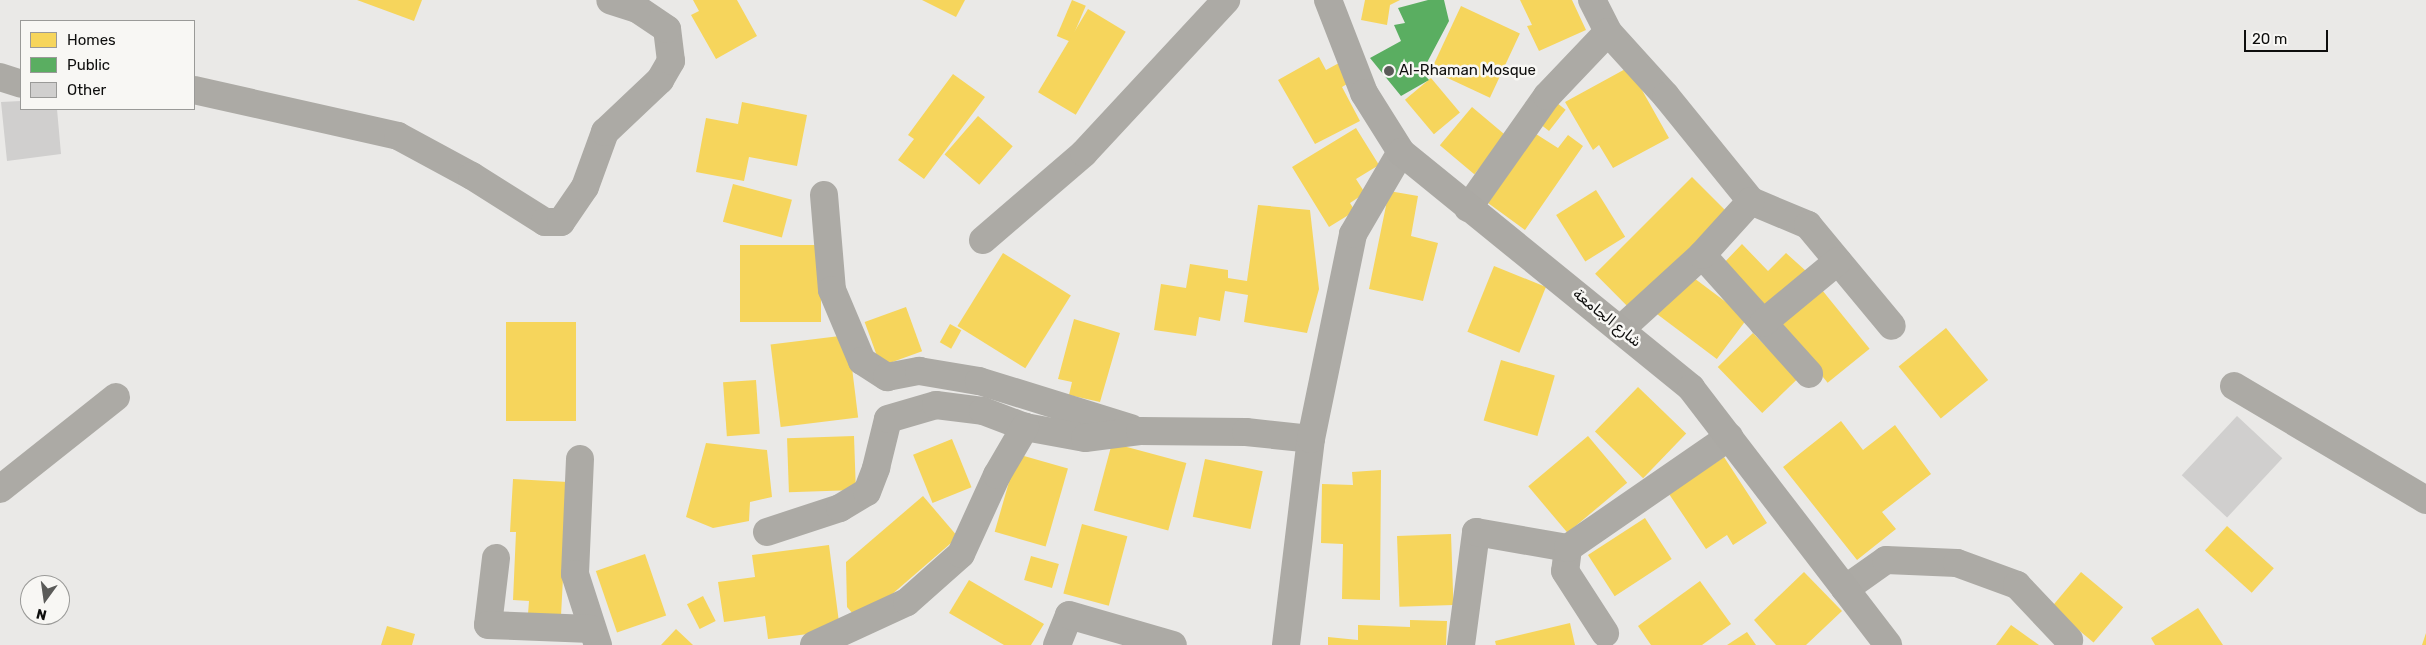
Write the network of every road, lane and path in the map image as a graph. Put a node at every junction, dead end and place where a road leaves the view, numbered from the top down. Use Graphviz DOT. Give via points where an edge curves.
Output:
graph roads {
  1 [pos="610,0"];
  2 [pos="1226,0"];
  3 [pos="1328,0"];
  4 [pos="1592,0"];
  5 [pos="1608,32"];
  6 [pos="0,77"];
  7 [pos="20,84"];
  8 [pos="195,90"];
  9 [pos="1402,152"];
  10 [pos="824,195"];
  11 [pos="1751,201"];
  12 [pos="1468,208"];
  13 [pos="983,240"];
  14 [pos="1702,255"];
  15 [pos="1838,261"];
  16 [pos="1764,323"];
  17 [pos="1892,326"];
  18 [pos="1622,329"];
  19 [pos="1809,374"];
  20 [pos="2234,386"];
  21 [pos="116,397"];
  22 [pos="1025,427"];
  23 [pos="1140,431"];
  24 [pos="1729,437"];
  25 [pos="1311,439"];
  26 [pos="580,459"];
  27 [pos="0,489"];
  28 [pos="2426,500"];
  29 [pos="767,532"];
  30 [pos="1568,548"];
  31 [pos="496,558"];
  32 [pos="1845,589"];
  33 [pos="1605,633"];
  34 [pos="595,637"];
  35 [pos="2070,640"];
  36 [pos="814,645"];
  37 [pos="1057,645"];
  38 [pos="1173,645"];
  39 [pos="1286,645"];
  40 [pos="1461,645"];
  41 [pos="1888,645"];
  1 -- 8 [label="street" via="637,9 667,29 671,62 660,80 605,132 585,187 561,222 545,222 472,176 398,136"];
  2 -- 13 [label="street" via="1084,152"];
  3 -- 9 [label="main road, شارع الجامعة" via="1364,93"];
  4 -- 5 [label="street"];
  5 -- 11 [label="street" via="1666,96"];
  5 -- 12 [label="street" via="1547,96"];
  6 -- 7 [label="street"];
  9 -- 12 [label="main road, شارع الجامعة"];
  9 -- 25 [label="street" via="1353,234"];
  10 -- 23 [label="street" via="832,290 862,361 887,377 919,371 979,381"];
  11 -- 14 [label="street"];
  11 -- 15 [label="street" via="1808,225"];
  12 -- 18 [label="main road, شارع الجامعة"];
  14 -- 16 [label="street"];
  14 -- 18 [label="street"];
  15 -- 16 [label="street"];
  15 -- 17 [label="street"];
  16 -- 19 [label="street"];
  18 -- 24 [label="main road, شارع الجامعة" via="1691,388"];
  20 -- 28 [label="street"];
  21 -- 27 [label="street"];
  22 -- 23 [label="street" via="1085,438"];
  22 -- 29 [label="street" via="983,411 936,405 888,419 867,492 840,508"];
  22 -- 36 [label="street" via="997,475 961,554 907,602"];
  23 -- 25 [label="street" via="1246,432"];
  24 -- 30 [label="street"];
  24 -- 32 [label="main road, شارع الجامعة"];
  25 -- 39 [label="street"];
  26 -- 34 [label="street" via="575,574"];
  30 -- 33 [label="street" via="1565,571"];
  30 -- 40 [label="street" via="1476,532"];
  31 -- 34 [label="street" via="488,624"];
  32 -- 35 [label="street" via="1886,560 1958,563 2017,585"];
  32 -- 41 [label="main road, شارع الجامعة"];
  37 -- 38 [label="street" via="1069,614"];
}
